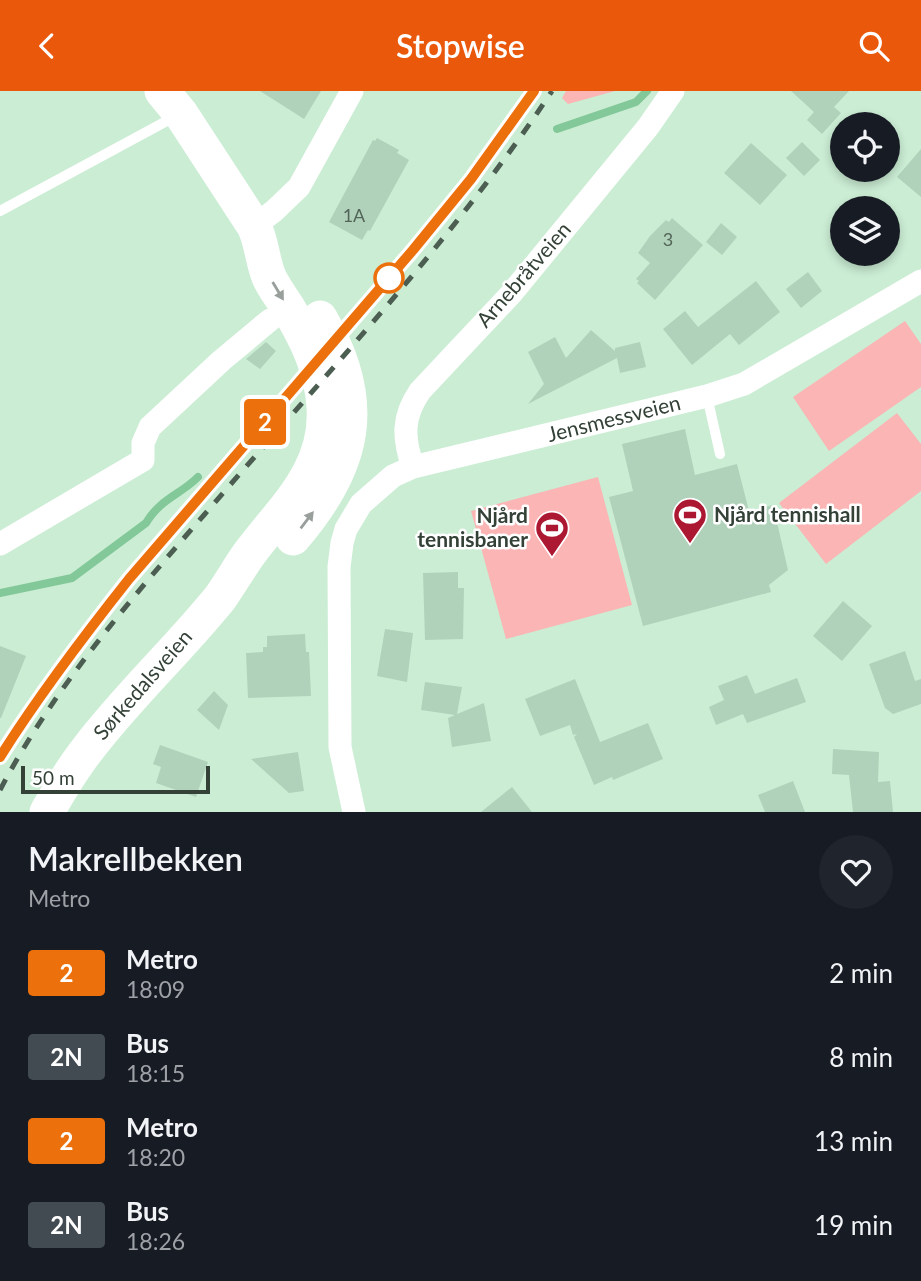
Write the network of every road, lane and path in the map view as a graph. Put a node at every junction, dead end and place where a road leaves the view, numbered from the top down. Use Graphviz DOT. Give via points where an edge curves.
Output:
graph roads {
  1 [pos="352,91"];
  2 [pos="673,91"];
  3 [pos="171,99"];
  4 [pos="0,211"];
  5 [pos="257,232"];
  6 [pos="921,281"];
  7 [pos="270,320"];
  8 [pos="314,331"];
  9 [pos="707,396"];
  10 [pos="720,454"];
  11 [pos="413,467"];
  12 [pos="0,544"];
  13 [pos="220,597"];
  14 [pos="47,812"];
  15 [pos="354,812"];
  1 -- 5 [label="street" via="299,187"];
  2 -- 11 [label="street, Arnebråtveien" via="511,294 411,404 405,432"];
  3 -- 4 [label="lane"];
  3 -- 5 [label="main road, Sørkedalsveien"];
  5 -- 8 [label="main road, Sørkedalsveien" via="269,276"];
  6 -- 9 [label="street, Jensmessveien" via="744,384"];
  7 -- 12 [label="street" via="150,427 143,460"];
  8 -- 13 [label="main road, Sørkedalsveien" via="325,409 316,460 282,515"];
  13 -- 8 [label="main road, Sørkedalsveien, one-way" via="285,547 327,493 343,457 352,415 348,383 338,352"];
  9 -- 10 [label="lane"];
  9 -- 11 [label="street, Jensmessveien"];
  11 -- 15 [label="street, Jensmessveien" via="393,476 361,504 346,529 339,567 340,747"];
  13 -- 14 [label="main road, Sørkedalsveien" via="87,750"];
}
